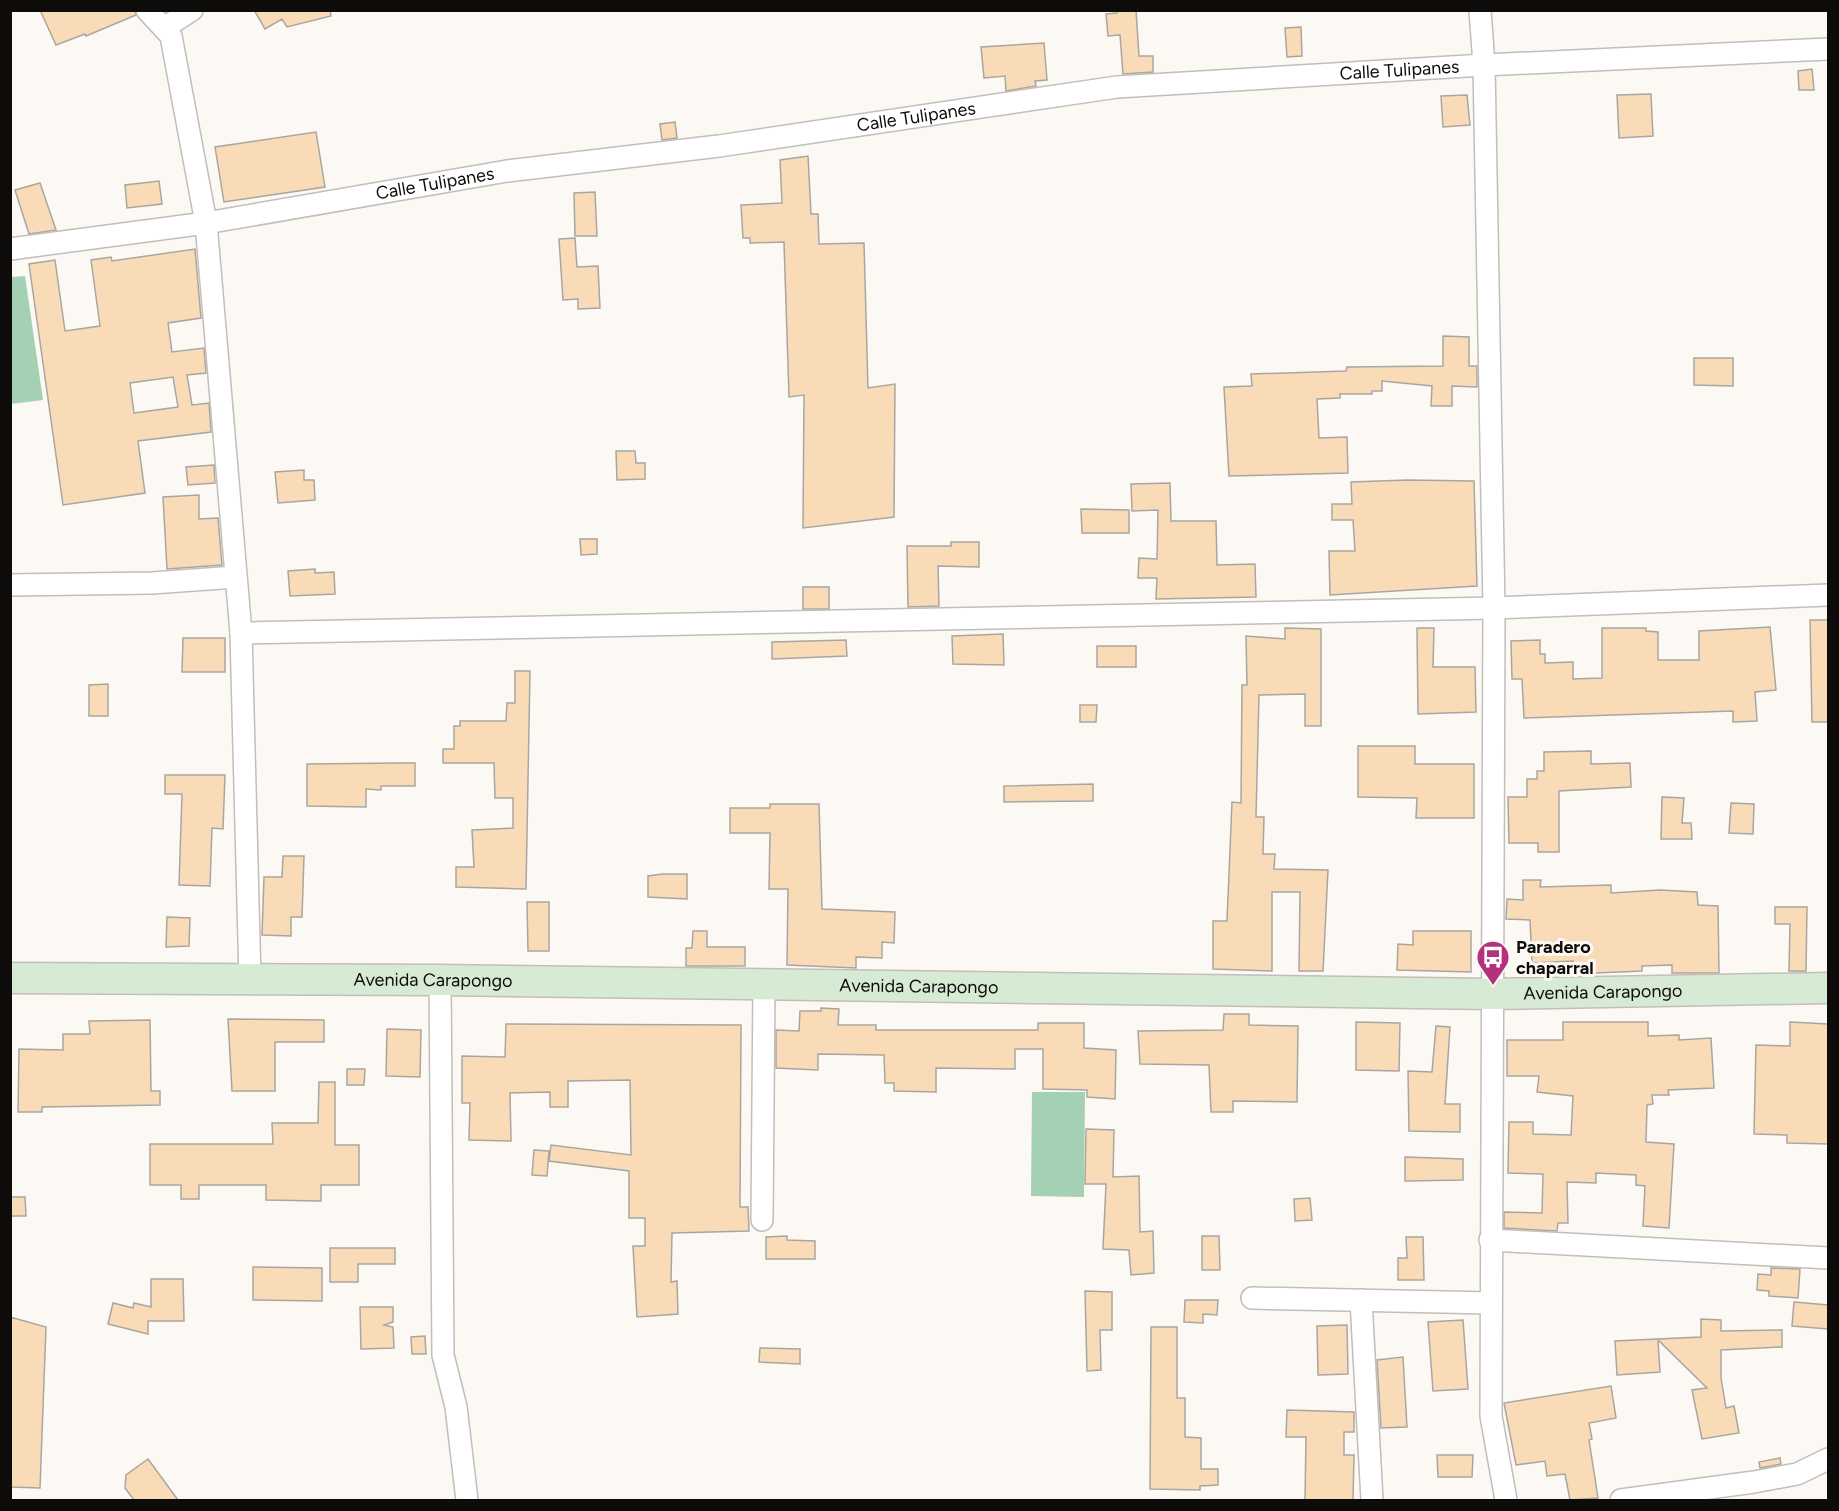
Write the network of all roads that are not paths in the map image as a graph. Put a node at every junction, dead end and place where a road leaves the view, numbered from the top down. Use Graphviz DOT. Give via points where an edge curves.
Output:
graph roads {
  1 [pos="147,10"];
  2 [pos="192,10"];
  3 [pos="1479,10"];
  4 [pos="164,28"];
  5 [pos="1828,49"];
  6 [pos="1484,65"];
  7 [pos="206,223"];
  8 [pos="10,249"];
  9 [pos="236,577"];
  10 [pos="10,585"];
  11 [pos="1828,595"];
  12 [pos="1494,608"];
  13 [pos="241,633"];
  14 [pos="10,978"];
  15 [pos="250,980"];
  16 [pos="440,980"];
  17 [pos="764,984"];
  18 [pos="1828,988"];
  19 [pos="1491,994"];
  20 [pos="762,1220"];
  21 [pos="1490,1240"];
  22 [pos="1828,1258"];
  23 [pos="1252,1298"];
  24 [pos="1361,1300"];
  25 [pos="1491,1303"];
  26 [pos="1828,1459"];
  27 [pos="467,1500"];
  28 [pos="1372,1500"];
  29 [pos="1506,1500"];
  30 [pos="1621,1500"];
  1 -- 4 [label="street"];
  2 -- 4 [label="street"];
  3 -- 6 [label="street"];
  4 -- 7 [label="street" via="171,36 180,73"];
  5 -- 6 [label="street, Calle Tulipanes"];
  6 -- 7 [label="street, Calle Tulipanes" via="1118,87 719,146 507,171"];
  6 -- 12 [label="street"];
  7 -- 8 [label="street, Calle Tulipanes"];
  7 -- 9 [label="street"];
  9 -- 10 [label="street" via="152,583"];
  9 -- 13 [label="street"];
  11 -- 12 [label="street"];
  12 -- 13 [label="street"];
  12 -- 19 [label="street"];
  13 -- 15 [label="street"];
  14 -- 15 [label="street, Avenida Carapongo"];
  15 -- 16 [label="street, Avenida Carapongo"];
  16 -- 17 [label="street, Avenida Carapongo"];
  16 -- 27 [label="street" via="443,1355 456,1407"];
  17 -- 19 [label="street, Avenida Carapongo"];
  17 -- 20 [label="street"];
  18 -- 19 [label="street, Avenida Carapongo"];
  19 -- 21 [label="street"];
  21 -- 22 [label="street"];
  21 -- 25 [label="street"];
  23 -- 24 [label="street"];
  24 -- 25 [label="street"];
  24 -- 28 [label="street"];
  25 -- 29 [label="street" via="1491,1416"];
  26 -- 30 [label="street" via="1797,1474"];
}
